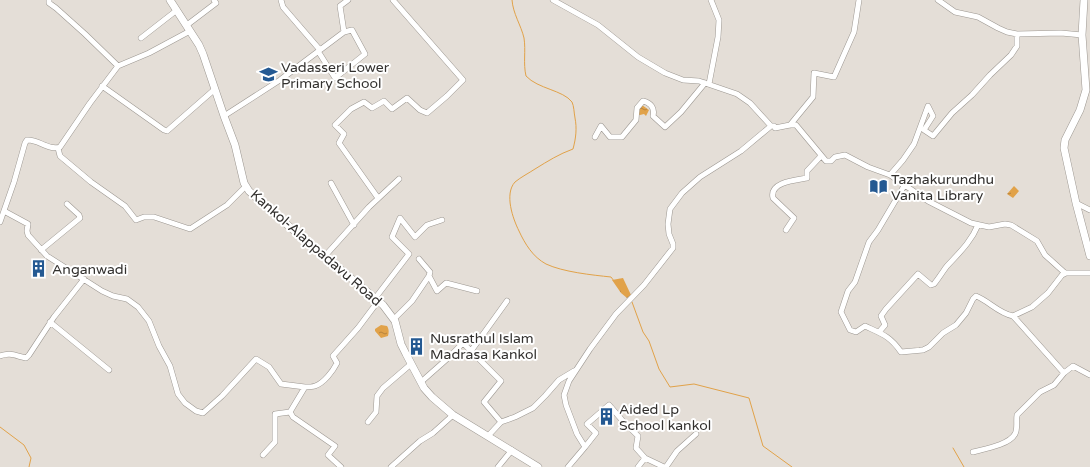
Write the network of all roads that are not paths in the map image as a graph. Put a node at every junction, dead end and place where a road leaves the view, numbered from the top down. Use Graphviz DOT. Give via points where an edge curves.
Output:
graph roads {
  1 [pos="49,0"];
  2 [pos="170,0"];
  3 [pos="214,0"];
  4 [pos="280,0"];
  5 [pos="348,0"];
  6 [pos="393,0"];
  7 [pos="553,0"];
  8 [pos="711,0"];
  9 [pos="859,0"];
  10 [pos="938,0"];
  11 [pos="1084,0"];
  12 [pos="177,10"];
  13 [pos="189,28"];
  14 [pos="344,32"];
  15 [pos="1017,34"];
  16 [pos="1082,36"];
  17 [pos="141,38"];
  18 [pos="319,50"];
  19 [pos="118,66"];
  20 [pos="707,84"];
  21 [pos="102,86"];
  22 [pos="215,89"];
  23 [pos="224,116"];
  24 [pos="790,124"];
  25 [pos="772,126"];
  26 [pos="595,137"];
  27 [pos="58,148"];
  28 [pos="822,156"];
  29 [pos="890,175"];
  30 [pos="399,179"];
  31 [pos="331,183"];
  32 [pos="246,186"];
  33 [pos="904,186"];
  34 [pos="378,198"];
  35 [pos="1076,203"];
  36 [pos="67,204"];
  37 [pos="4,210"];
  38 [pos="1090,210"];
  39 [pos="442,220"];
  40 [pos="0,222"];
  41 [pos="354,225"];
  42 [pos="978,225"];
  43 [pos="786,230"];
  44 [pos="41,250"];
  45 [pos="325,256"];
  46 [pos="1090,256"];
  47 [pos="419,259"];
  48 [pos="1065,273"];
  49 [pos="1090,273"];
  50 [pos="429,276"];
  51 [pos="84,279"];
  52 [pos="477,291"];
  53 [pos="377,299"];
  54 [pos="507,301"];
  55 [pos="1013,316"];
  56 [pos="394,319"];
  57 [pos="50,322"];
  58 [pos="879,332"];
  59 [pos="916,348"];
  60 [pos="923,350"];
  61 [pos="471,351"];
  62 [pos="0,356"];
  63 [pos="411,364"];
  64 [pos="109,370"];
  65 [pos="577,370"];
  66 [pos="1064,373"];
  67 [pos="1090,375"];
  68 [pos="421,382"];
  69 [pos="305,387"];
  70 [pos="290,412"];
  71 [pos="453,415"];
  72 [pos="368,422"];
  73 [pos="501,422"];
  74 [pos="696,434"];
  75 [pos="488,436"];
  76 [pos="585,447"];
  77 [pos="512,450"];
  78 [pos="973,452"];
  79 [pos="262,455"];
  80 [pos="645,458"];
  81 [pos="341,467"];
  82 [pos="391,467"];
  83 [pos="498,467"];
  84 [pos="538,467"];
  85 [pos="568,467"];
  86 [pos="638,467"];
  87 [pos="665,467"];
  1 -- 19 [label="street" via="48,3"];
  2 -- 12 [label="main road, Kankol-Alappadavu Road"];
  3 -- 13 [label="street" via="216,3"];
  4 -- 18 [label="street"];
  5 -- 14 [label="street" via="340,6"];
  6 -- 34 [label="street" via="463,80 427,113 407,98 392,109 384,100 372,108 364,102 335,125 344,134 338,143"];
  7 -- 20 [label="street" via="598,25 638,57 665,73"];
  8 -- 20 [label="street" via="717,14 718,25 714,62"];
  9 -- 24 [label="street" via="854,32 834,77 814,72 813,97"];
  10 -- 15 [label="street" via="955,12 978,17 998,28"];
  11 -- 16 [label="main road"];
  12 -- 13 [label="main road, Kankol-Alappadavu Road"];
  12 -- 17 [label="street"];
  13 -- 19 [label="street" via="150,54"];
  13 -- 22 [label="main road, Kankol-Alappadavu Road" via="203,54"];
  14 -- 18 [label="street"];
  14 -- 18 [label="street" via="352,30 365,54 335,78"];
  15 -- 16 [label="street" via="1061,33"];
  15 -- 29 [label="street" via="1017,46 1011,55 952,113 933,136 924,130 933,116 928,106 914,144"];
  16 -- 35 [label="main road" via="1086,90 1064,148"];
  18 -- 23 [label="street" via="280,80"];
  19 -- 21 [label="street"];
  20 -- 25 [label="street" via="737,94 750,103"];
  20 -- 26 [label="street" via="665,127 653,116 653,107 643,101 637,108 636,120 622,137 610,137 601,126"];
  21 -- 22 [label="street" via="167,131"];
  21 -- 27 [label="street"];
  22 -- 23 [label="main road, Kankol-Alappadavu Road"];
  23 -- 32 [label="main road, Kankol-Alappadavu Road"];
  24 -- 25 [label="street" via="775,128"];
  24 -- 28 [label="street" via="796,125"];
  25 -- 65 [label="street" via="741,151 700,177 682,193 670,209 668,224 673,248 644,285 616,314"];
  27 -- 32 [label="street" via="60,156 125,206 136,220 154,217 190,229 227,205"];
  27 -- 37 [label="street" via="29,139 25,141"];
  28 -- 29 [label="street" via="831,161 845,155"];
  28 -- 43 [label="street" via="807,170 807,178 789,181 774,189 772,193 773,198 794,218"];
  29 -- 33 [label="street"];
  30 -- 34 [label="street"];
  31 -- 41 [label="street"];
  32 -- 45 [label="main road, Kankol-Alappadavu Road" via="262,204"];
  33 -- 42 [label="street" via="928,201"];
  33 -- 58 [label="street" via="869,242 841,312 850,330 856,332 865,326"];
  34 -- 41 [label="street"];
  35 -- 38 [label="street"];
  35 -- 46 [label="main road"];
  36 -- 44 [label="street" via="80,218"];
  37 -- 40 [label="street"];
  37 -- 44 [label="street" via="28,224 28,235"];
  39 -- 53 [label="street" via="427,225 414,237 400,218 392,236 410,254"];
  41 -- 45 [label="street"];
  42 -- 48 [label="street" via="1012,225 1037,241 1046,255"];
  42 -- 58 [label="street" via="974,236 934,284 931,285 918,274 881,316 885,325"];
  44 -- 51 [label="street"];
  45 -- 53 [label="main road, Kankol-Alappadavu Road"];
  47 -- 50 [label="street" via="430,272"];
  48 -- 49 [label="street"];
  48 -- 55 [label="street" via="1032,307"];
  50 -- 52 [label="street" via="438,291 446,283"];
  50 -- 56 [label="street" via="412,301"];
  51 -- 57 [label="street"];
  51 -- 69 [label="street" via="138,307 149,320 170,366 178,394 196,411 203,413 256,359 269,367 282,384"];
  53 -- 56 [label="main road, Kankol-Alappadavu Road"];
  53 -- 69 [label="street" via="358,328 333,356 337,363 334,369 315,386"];
  54 -- 61 [label="street"];
  55 -- 60 [label="street" via="995,309 976,296 956,326"];
  55 -- 66 [label="street"];
  56 -- 63 [label="main road, Kankol-Alappadavu Road" via="401,344"];
  57 -- 62 [label="street" via="26,358 15,354"];
  57 -- 64 [label="street"];
  58 -- 60 [label="street" via="894,341 901,352"];
  59 -- 60 [label="street"];
  61 -- 68 [label="street" via="463,343"];
  61 -- 73 [label="street" via="501,381 484,402"];
  63 -- 68 [label="main road, Kankol-Alappadavu Road"];
  63 -- 72 [label="street" via="382,388 377,396 376,412"];
  65 -- 73 [label="street" via="559,380 533,408"];
  65 -- 76 [label="street" via="569,381 564,395 577,434"];
  66 -- 67 [label="street" via="1073,366"];
  66 -- 78 [label="street" via="1054,385 1040,392 1017,415 1015,434 1012,438"];
  68 -- 71 [label="main road, Kankol-Alappadavu Road" via="432,397"];
  69 -- 70 [label="street"];
  70 -- 79 [label="street" via="275,414 276,442"];
  70 -- 81 [label="street" via="293,417 335,446 328,455"];
  71 -- 75 [label="main road, Kankol-Alappadavu Road"];
  71 -- 82 [label="street"];
  73 -- 75 [label="street"];
  74 -- 87 [label="street" via="677,450"];
  75 -- 77 [label="main road, Kankol-Alappadavu Road"];
  76 -- 80 [label="street" via="596,433 587,424 609,404 638,436 636,448"];
  76 -- 85 [label="street"];
  77 -- 83 [label="street"];
  77 -- 84 [label="main road, Kankol-Alappadavu Road"];
  80 -- 86 [label="street"];
  80 -- 87 [label="street"];
}
